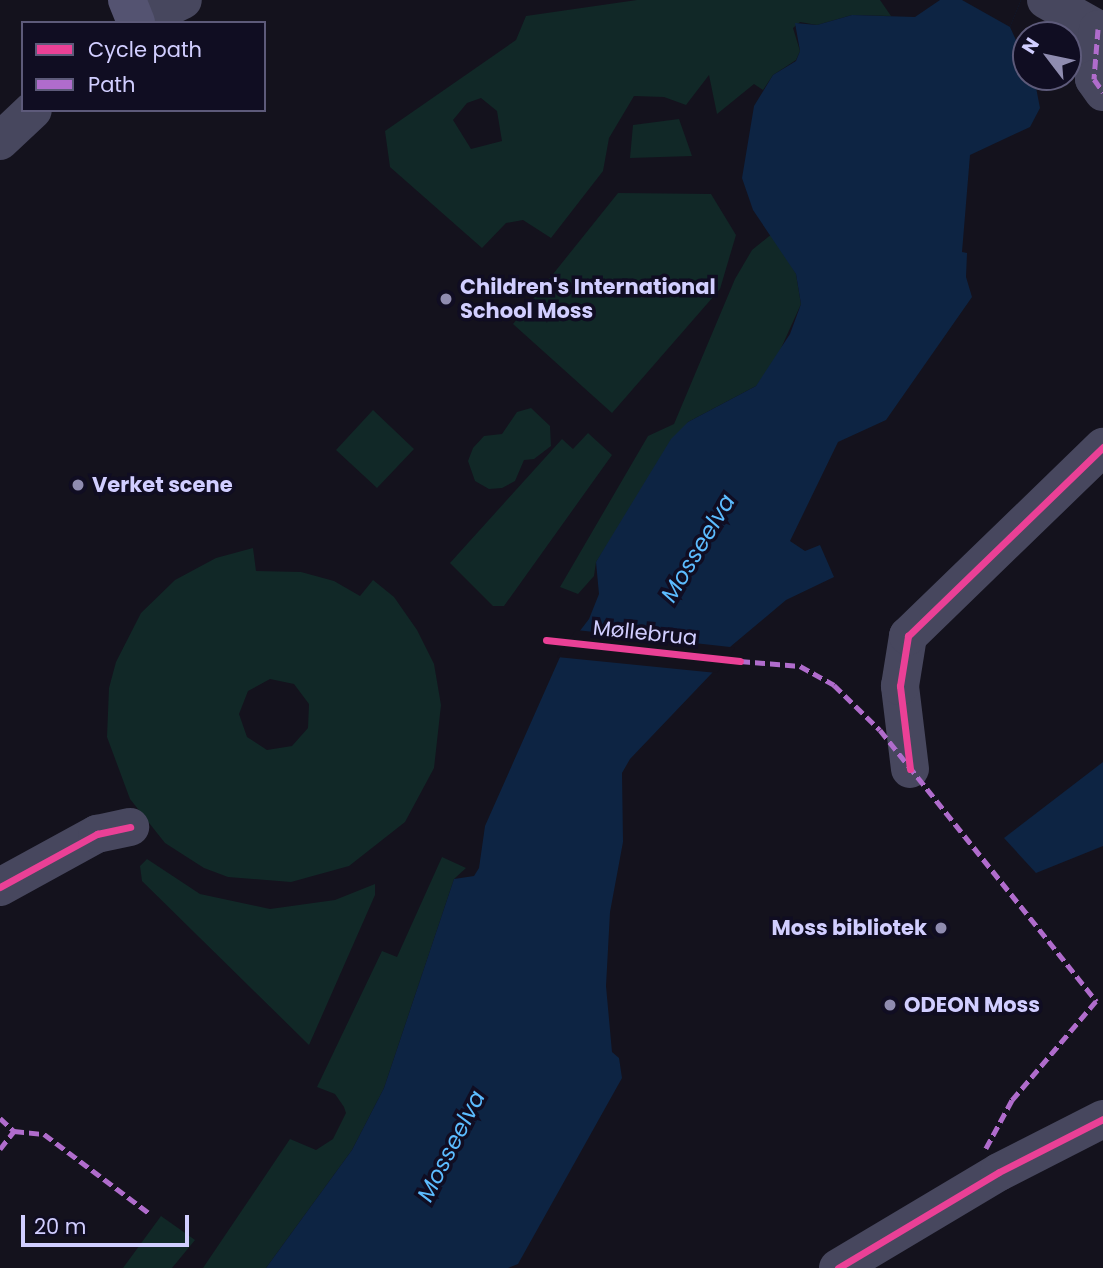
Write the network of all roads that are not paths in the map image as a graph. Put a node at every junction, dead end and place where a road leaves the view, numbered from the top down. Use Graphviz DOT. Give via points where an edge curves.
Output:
graph roads {
  1 [pos="127,0"];
  2 [pos="183,0"];
  3 [pos="1046,0"];
  4 [pos="135,21"];
  5 [pos="137,21"];
  6 [pos="1100,31"];
  7 [pos="1103,92"];
  8 [pos="31,112"];
  9 [pos="0,141"];
  10 [pos="1103,447"];
  11 [pos="910,769"];
  12 [pos="130,827"];
  13 [pos="0,887"];
  14 [pos="1103,1119"];
  15 [pos="838,1268"];
  1 -- 4 [label="street"];
  2 -- 5 [label="street"];
  3 -- 6 [label="street"];
  6 -- 7 [label="street" via="1094,79"];
  8 -- 9 [label="street"];
  10 -- 11 [label="street" via="908,636 900,686"];
  12 -- 13 [label="street" via="97,834"];
  14 -- 15 [label="street" via="999,1172"];
}
